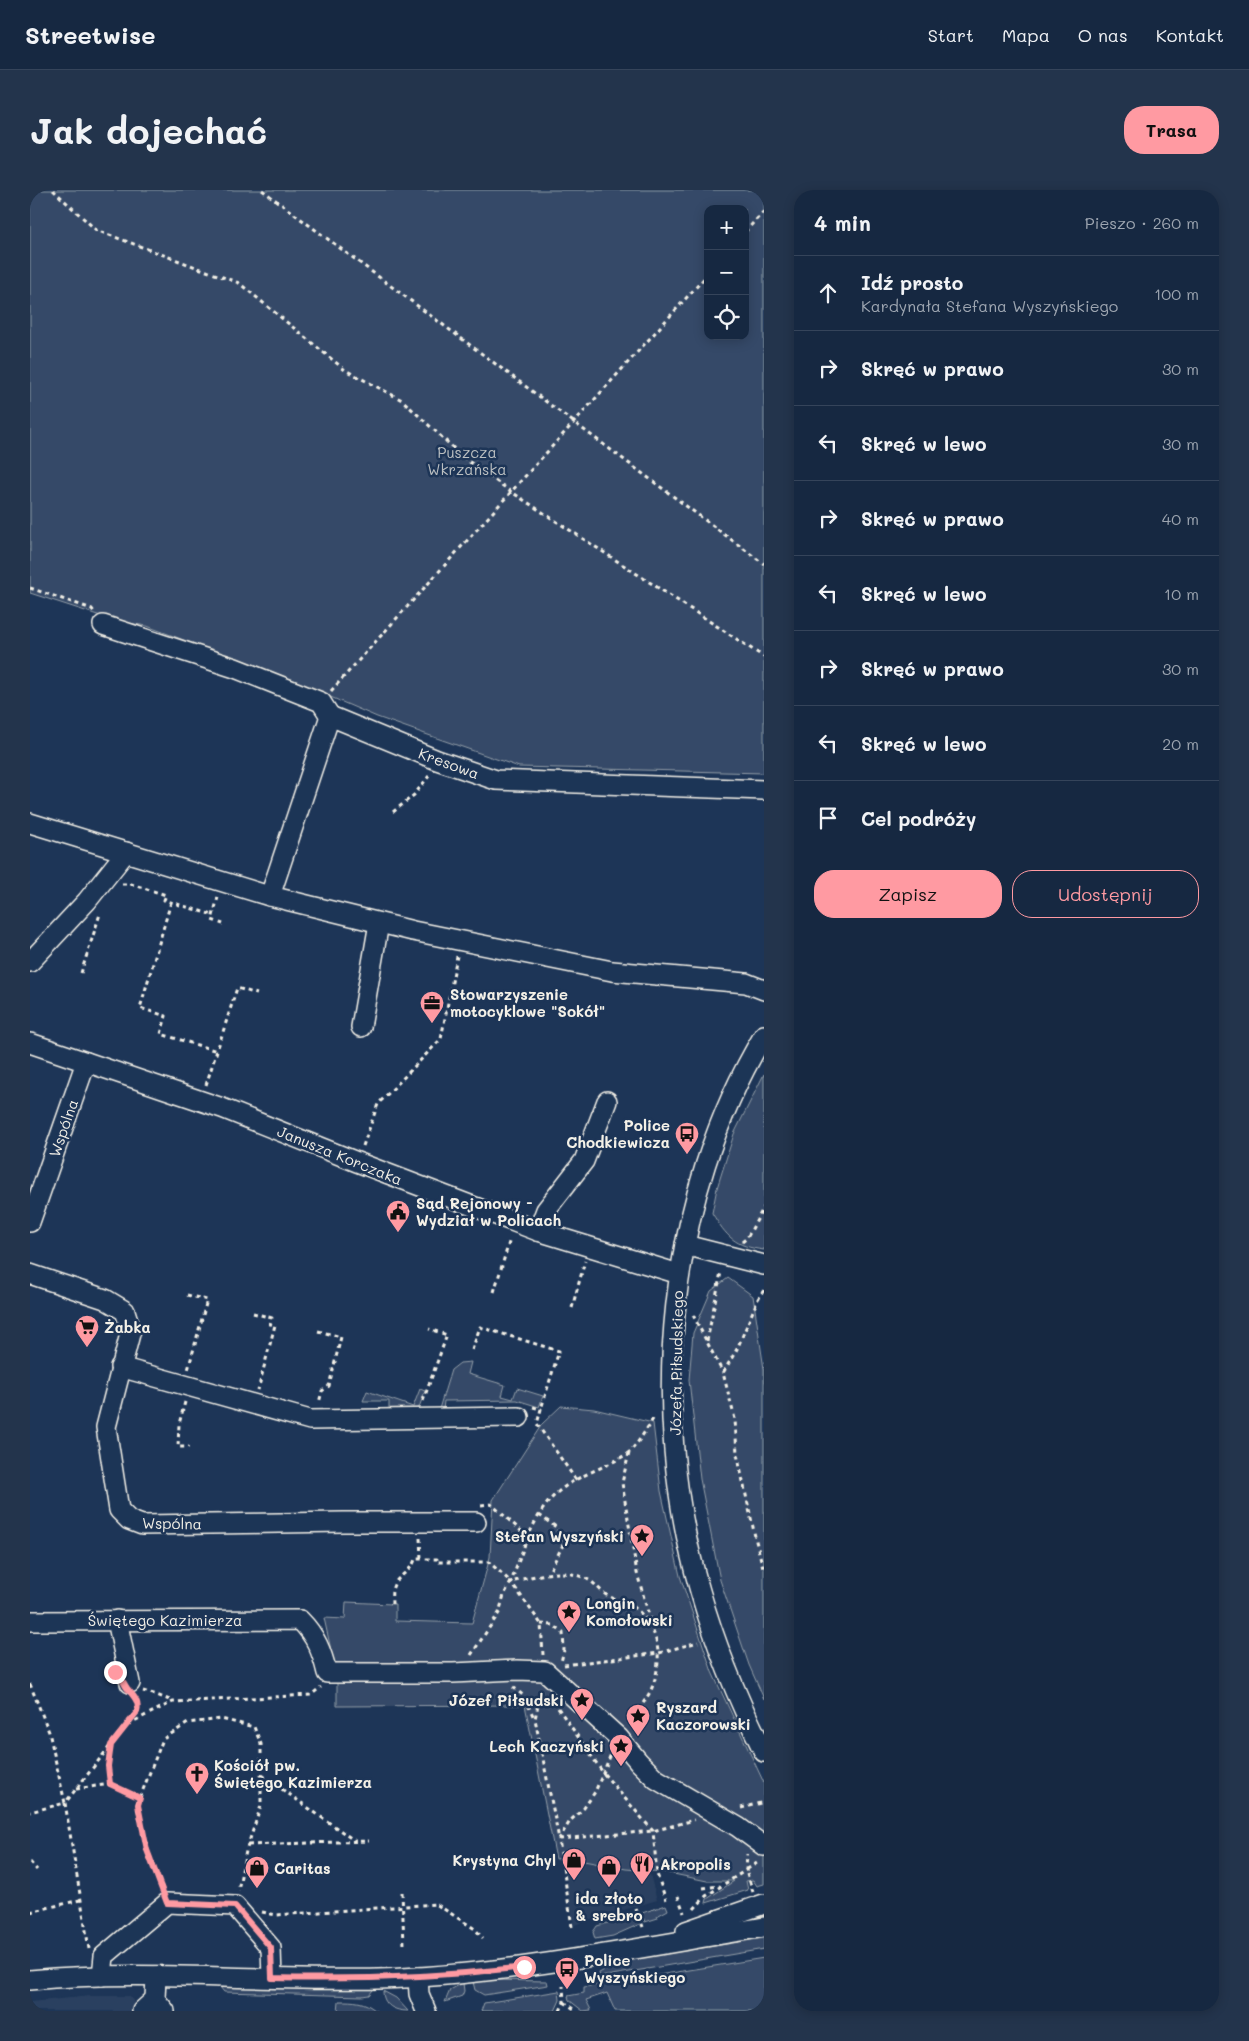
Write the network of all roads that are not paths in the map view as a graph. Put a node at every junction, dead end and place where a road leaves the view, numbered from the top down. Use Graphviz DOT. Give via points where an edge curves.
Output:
graph roads {
  1 [pos="103,625"];
  2 [pos="326,709"];
  3 [pos="764,790"];
  4 [pos="30,823"];
  5 [pos="126,852"];
  6 [pos="270,896"];
  7 [pos="379,923"];
  8 [pos="30,962"];
  9 [pos="764,990"];
  10 [pos="361,1027"];
  11 [pos="764,1035"];
  12 [pos="30,1043"];
  13 [pos="86,1062"];
  14 [pos="607,1101"];
  15 [pos="30,1222"];
  16 [pos="538,1231"];
  17 [pos="684,1245"];
  18 [pos="764,1265"];
  19 [pos="30,1274"];
  20 [pos="679,1274"];
  21 [pos="120,1367"];
  22 [pos="519,1417"];
  23 [pos="476,1522"];
  24 [pos="117,1620"];
  25 [pos="30,1621"];
  26 [pos="135,1690"];
  27 [pos="764,1752"];
  28 [pos="759,1842"];
  29 [pos="758,1898"];
  30 [pos="764,1927"];
  31 [pos="628,1950"];
  32 [pos="102,1976"];
  33 [pos="156,1976"];
  34 [pos="418,1977"];
  35 [pos="272,1978"];
  36 [pos="30,1980"];
  37 [pos="154,2007"];
  38 [pos="426,2011"];
  1 -- 2 [label="street, Kresowa" via="235,668"];
  2 -- 3 [label="street, Kresowa" via="437,760 496,780"];
  2 -- 6 [label="street"];
  4 -- 5 [label="street"];
  5 -- 6 [label="street"];
  5 -- 8 [label="street" via="87,901"];
  6 -- 7 [label="street"];
  7 -- 9 [label="street" via="490,948 612,970 746,983"];
  7 -- 10 [label="street"];
  11 -- 17 [label="street, Józefa Piłsudskiego" via="735,1087 712,1141"];
  12 -- 13 [label="street, Janusza Korczaka"];
  13 -- 15 [label="street, Wspólna"];
  13 -- 16 [label="street, Janusza Korczaka" via="201,1100"];
  14 -- 16 [label="street" via="584,1161 546,1210"];
  16 -- 20 [label="street, Janusza Korczaka"];
  17 -- 18 [label="street"];
  17 -- 20 [label="street, Józefa Piłsudskiego"];
  19 -- 21 [label="street, Wspólna" via="105,1299 125,1311 131,1330"];
  20 -- 27 [label="street, Józefa Piłsudskiego" via="673,1408 683,1515 700,1589 723,1662"];
  21 -- 22 [label="street" via="185,1393 314,1420"];
  21 -- 23 [label="street, Wspólna" via="106,1427 119,1510 129,1520 142,1525"];
  24 -- 25 [label="street, Świętego Kazimierza"];
  24 -- 26 [label="street"];
  24 -- 28 [label="street, Świętego Kazimierza" via="300,1620 316,1638 327,1673 544,1671 619,1738 656,1779"];
  29 -- 31 [label="street"];
  30 -- 31 [label="street"];
  31 -- 34 [label="street" via="524,1967"];
  32 -- 33 [label="street"];
  32 -- 35 [label="street" via="104,1956 167,1903 235,1906 271,1948"];
  32 -- 36 [label="street"];
  33 -- 35 [label="street"];
  33 -- 37 [label="street"];
  34 -- 35 [label="street"];
  34 -- 38 [label="street" via="419,1994"];
}
